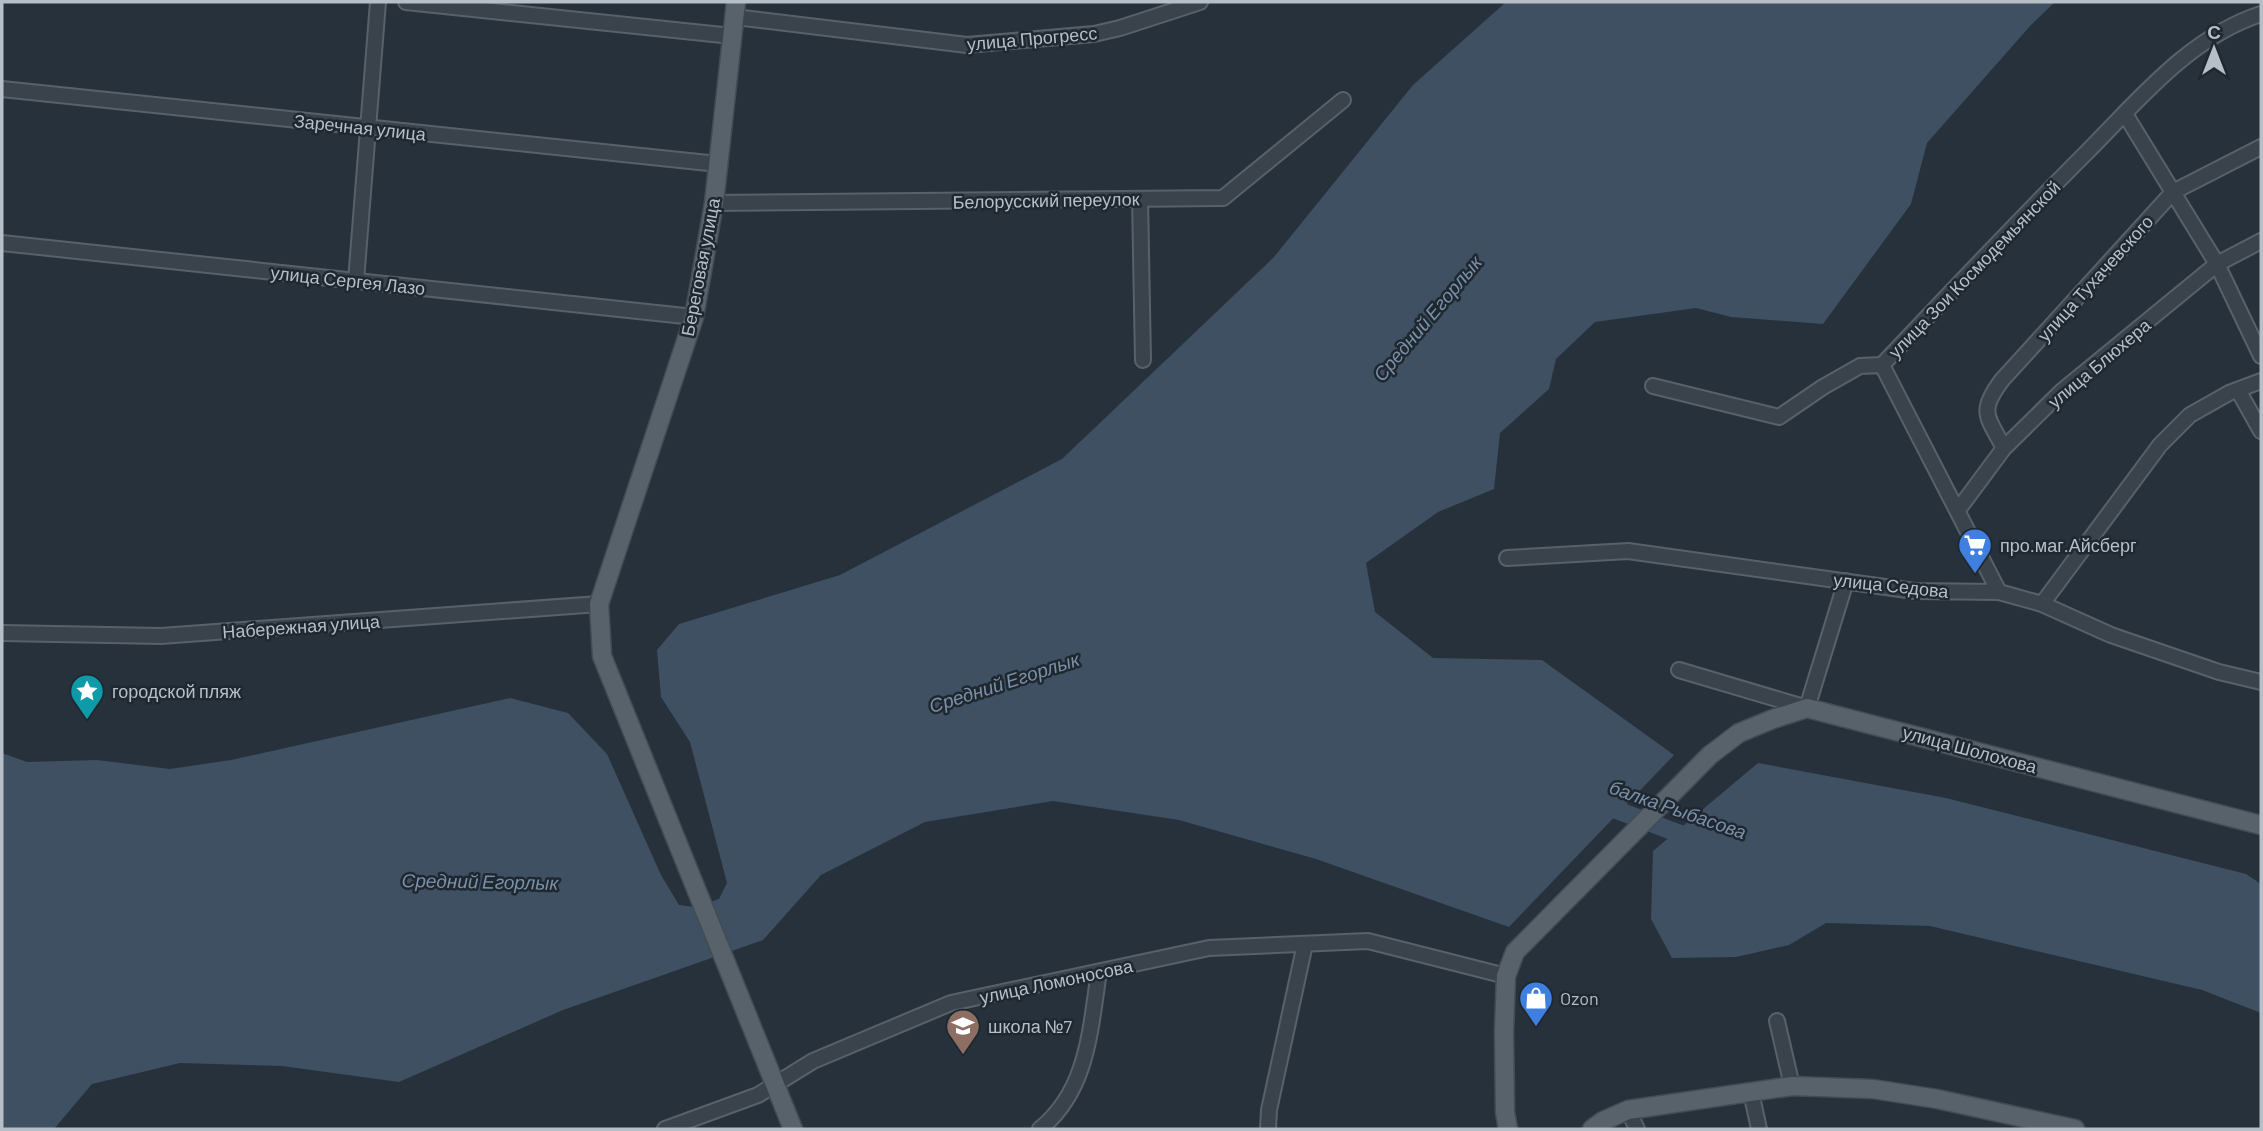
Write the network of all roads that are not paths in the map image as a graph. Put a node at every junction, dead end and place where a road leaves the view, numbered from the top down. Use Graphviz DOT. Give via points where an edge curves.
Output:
graph roads {
  1 [pos="378,2"];
  2 [pos="406,2"];
  3 [pos="1200,2"];
  4 [pos="735,10"];
  5 [pos="2261,14"];
  6 [pos="732,36"];
  7 [pos="2,89"];
  8 [pos="1343,100"];
  9 [pos="2124,114"];
  10 [pos="368,128"];
  11 [pos="2261,147"];
  12 [pos="718,164"];
  13 [pos="2173,192"];
  14 [pos="1140,199"];
  15 [pos="714,203"];
  16 [pos="2261,241"];
  17 [pos="2,243"];
  18 [pos="2217,264"];
  19 [pos="356,281"];
  20 [pos="694,317"];
  21 [pos="2261,356"];
  22 [pos="1143,360"];
  23 [pos="1882,365"];
  24 [pos="2261,381"];
  25 [pos="1653,386"];
  26 [pos="2238,390"];
  27 [pos="2261,431"];
  28 [pos="2004,448"];
  29 [pos="1958,510"];
  30 [pos="1507,558"];
  31 [pos="1846,582"];
  32 [pos="1999,592"];
  33 [pos="599,604"];
  34 [pos="2042,604"];
  35 [pos="2,633"];
  36 [pos="1679,670"];
  37 [pos="2261,682"];
  38 [pos="1807,708"];
  39 [pos="2261,825"];
  40 [pos="1304,944"];
  41 [pos="1099,972"];
  42 [pos="1506,976"];
  43 [pos="1777,1021"];
  44 [pos="775,1085"];
  45 [pos="1792,1086"];
  46 [pos="1751,1092"];
  47 [pos="1628,1110"];
  48 [pos="1505,1124"];
  49 [pos="665,1129"];
  50 [pos="793,1129"];
  51 [pos="1040,1129"];
  52 [pos="1268,1129"];
  53 [pos="1592,1129"];
  54 [pos="1637,1129"];
  55 [pos="1759,1129"];
  56 [pos="2075,1129"];
  1 -- 10 [label="street"];
  2 -- 6 [label="street"];
  3 -- 4 [label="street, улица Прогресс" via="1094,34 967,45"];
  4 -- 6 [label="main road, Береговая улица"];
  5 -- 9 [label="street, улица Зои Космодемьянской" via="2184,56"];
  6 -- 12 [label="main road, Береговая улица"];
  7 -- 10 [label="street, Заречная улица"];
  8 -- 14 [label="street, Белорусский переулок" via="1223,198"];
  9 -- 13 [label="street"];
  9 -- 23 [label="street, улица Зои Космодемьянской"];
  10 -- 12 [label="street, Заречная улица"];
  10 -- 19 [label="street"];
  11 -- 13 [label="street, улица Тухачевского"];
  12 -- 15 [label="main road, Береговая улица"];
  13 -- 18 [label="street"];
  13 -- 28 [label="street, улица Тухачевского" via="1989,398 1986,414"];
  14 -- 15 [label="street, Белорусский переулок"];
  14 -- 22 [label="street"];
  15 -- 20 [label="main road, Береговая улица"];
  16 -- 18 [label="street, улица Блюхера"];
  17 -- 19 [label="street, улица Сергея Лазо"];
  18 -- 21 [label="street"];
  18 -- 28 [label="street, улица Блюхера" via="2063,391"];
  19 -- 20 [label="street, улица Сергея Лазо"];
  20 -- 33 [label="main road, Береговая улица"];
  23 -- 25 [label="street" via="1860,366 1779,417"];
  23 -- 29 [label="street, улица Зои Космодемьянской"];
  24 -- 26 [label="street"];
  26 -- 27 [label="street"];
  26 -- 34 [label="street" via="2190,415 2160,445"];
  28 -- 29 [label="street, улица Блюхера"];
  29 -- 32 [label="street, улица Зои Космодемьянской"];
  30 -- 31 [label="street, улица Седова" via="1628,551"];
  31 -- 32 [label="street, улица Седова" via="1914,591"];
  31 -- 38 [label="street"];
  32 -- 34 [label="street, улица Седова"];
  33 -- 35 [label="street, Набережная улица" via="161,636"];
  33 -- 44 [label="main road" via="601,656"];
  34 -- 37 [label="street, улица Седова" via="2111,635"];
  36 -- 38 [label="street, улица Шолохова"];
  38 -- 39 [label="main road, улица Шолохова"];
  38 -- 42 [label="main road" via="1739,733 1710,755 1515,952"];
  40 -- 41 [label="street, улица Ломоносова" via="1209,948"];
  40 -- 42 [label="street, улица Ломоносова" via="1368,941"];
  40 -- 52 [label="street"];
  41 -- 44 [label="street, улица Ломоносова" via="951,1003 813,1061"];
  41 -- 51 [label="street" via="1078,1081 1056,1116"];
  42 -- 48 [label="main road"];
  43 -- 45 [label="street"];
  44 -- 49 [label="street, улица Ломоносова" via="758,1096"];
  44 -- 50 [label="main road"];
  45 -- 46 [label="main road"];
  45 -- 56 [label="main road" via="1873,1089"];
  46 -- 47 [label="main road"];
  46 -- 55 [label="street"];
  47 -- 53 [label="main road"];
  47 -- 54 [label="street"];
}
